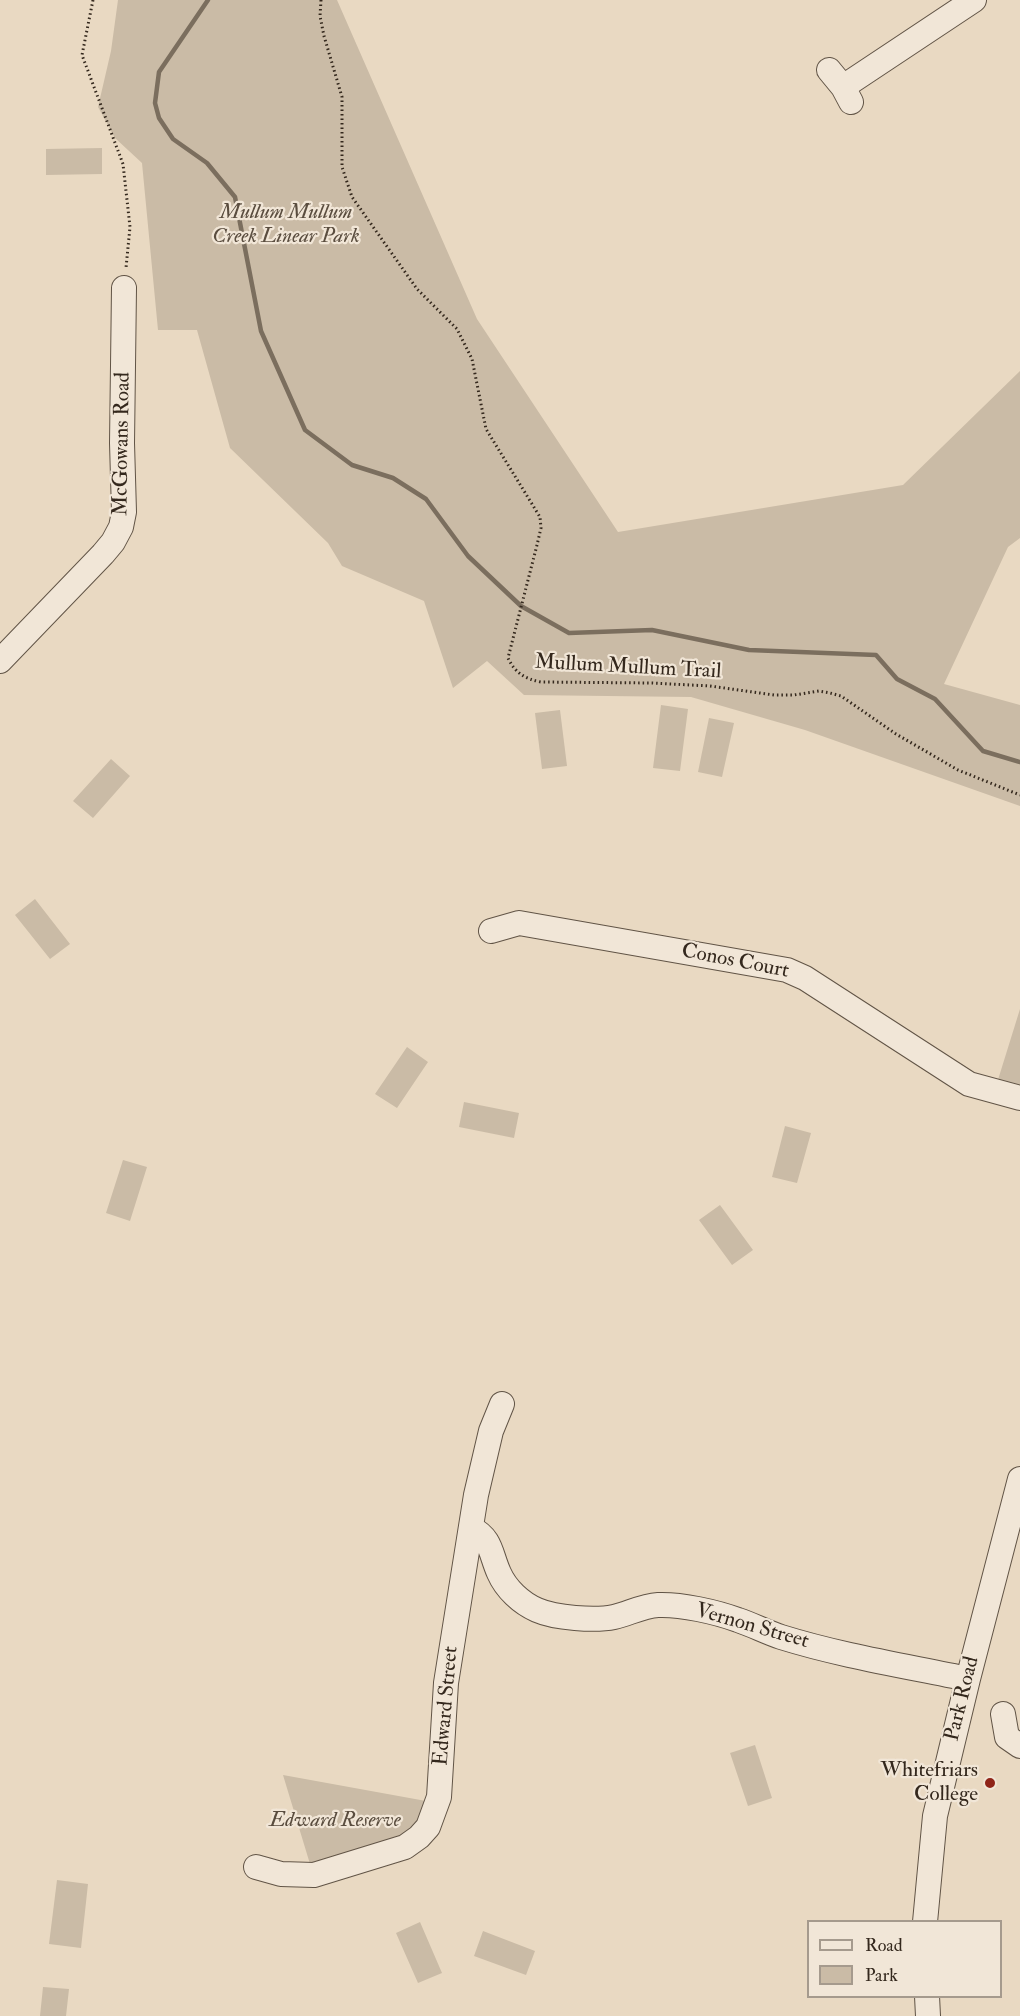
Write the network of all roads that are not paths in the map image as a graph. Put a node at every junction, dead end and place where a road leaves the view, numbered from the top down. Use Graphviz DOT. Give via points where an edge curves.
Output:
graph roads {
  1 [pos="974,0"];
  2 [pos="841,87"];
  3 [pos="124,288"];
  4 [pos="0,661"];
  5 [pos="491,931"];
  6 [pos="1020,1098"];
  7 [pos="502,1404"];
  8 [pos="1020,1479"];
  9 [pos="471,1528"];
  10 [pos="968,1679"];
  11 [pos="1003,1714"];
  12 [pos="1020,1746"];
  13 [pos="256,1867"];
  14 [pos="926,1920"];
  15 [pos="927,1998"];
  16 [pos="928,2016"];
  1 -- 2 [label="street"];
  3 -- 4 [label="street, McGowans Road" via="125,494 121,527 103,554"];
  5 -- 6 [label="street, Conos Court" via="519,922 787,970 969,1084"];
  7 -- 9 [label="street, Edward Street" via="482,1462"];
  8 -- 10 [label="street, Park Road"];
  9 -- 10 [label="street, Vernon Street" via="488,1541 507,1587 538,1611 596,1618 656,1605 675,1606 736,1619 840,1652"];
  9 -- 13 [label="street, Edward Street" via="446,1683 439,1797 428,1827 405,1847 315,1875 281,1874"];
  10 -- 14 [label="street, Park Road" via="935,1816"];
  11 -- 12 [label="street" via="1007,1737"];
  15 -- 16 [label="street"];
}
